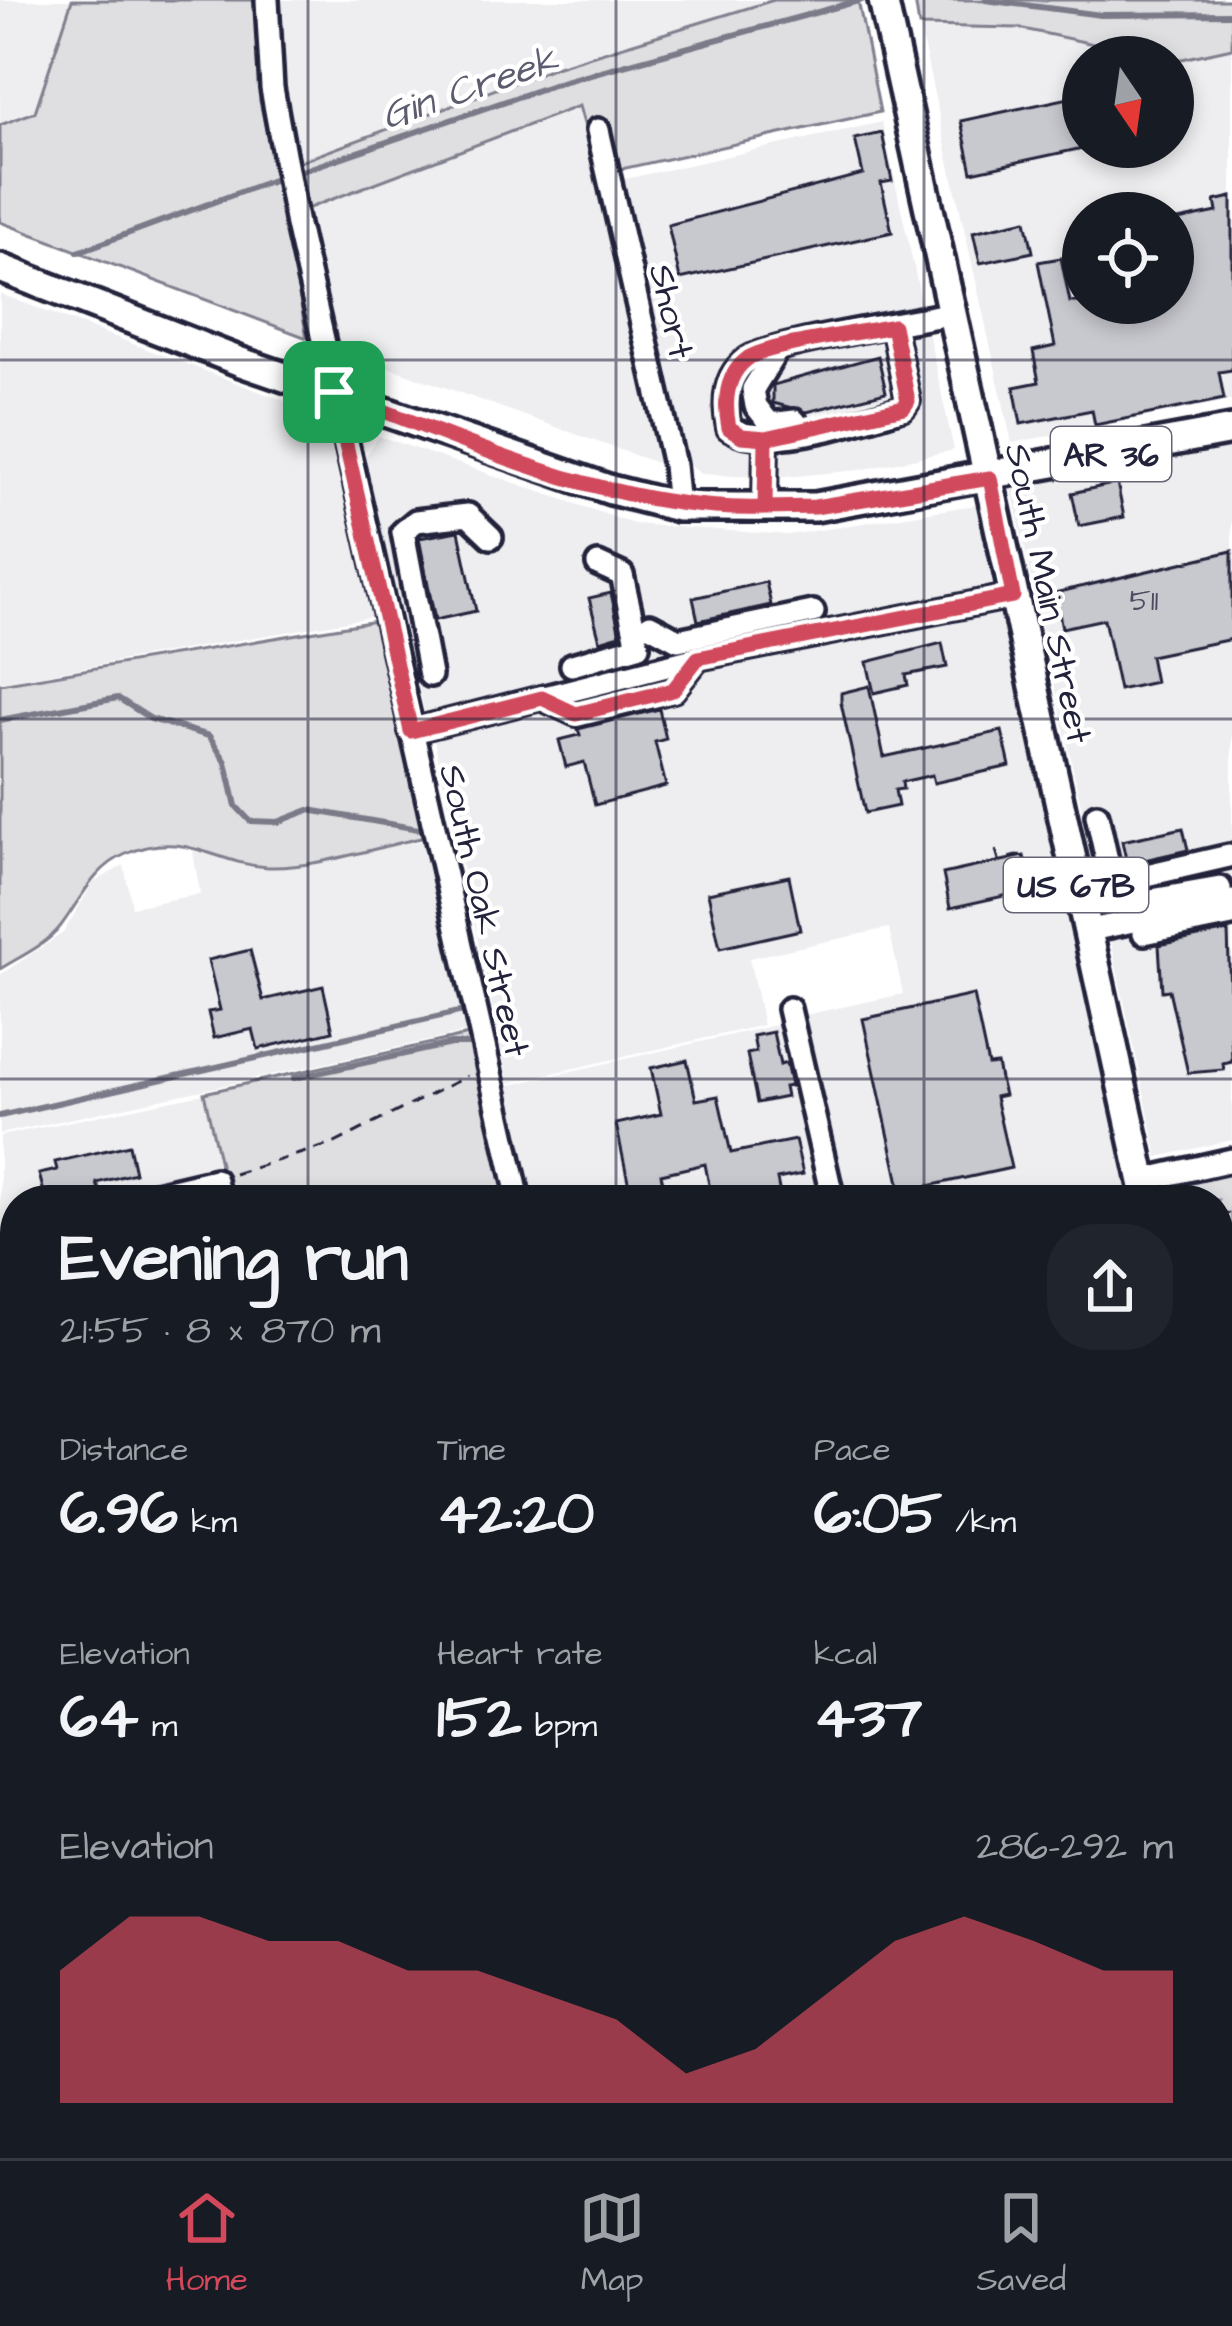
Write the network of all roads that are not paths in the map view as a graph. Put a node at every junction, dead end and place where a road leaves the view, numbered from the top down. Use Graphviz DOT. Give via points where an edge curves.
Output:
graph roads {
  1 [pos="267,0"];
  2 [pos="883,0"];
  3 [pos="598,130"];
  4 [pos="0,268"];
  5 [pos="953,314"];
  6 [pos="893,326"];
  7 [pos="777,350"];
  8 [pos="334,392"];
  9 [pos="907,394"];
  10 [pos="1232,430"];
  11 [pos="766,438"];
  12 [pos="990,478"];
  13 [pos="678,507"];
  14 [pos="765,508"];
  15 [pos="491,537"];
  16 [pos="598,564"];
  17 [pos="1013,596"];
  18 [pos="813,612"];
  19 [pos="650,625"];
  20 [pos="572,665"];
  21 [pos="430,675"];
  22 [pos="411,731"];
  23 [pos="1097,814"];
  24 [pos="1229,856"];
  25 [pos="1232,889"];
  26 [pos="1232,899"];
  27 [pos="1232,915"];
  28 [pos="1136,927"];
  29 [pos="1086,931"];
  30 [pos="789,1009"];
  31 [pos="1232,1160"];
  32 [pos="516,1185"];
  33 [pos="823,1185"];
  34 [pos="1144,1185"];
  35 [pos="1160,1185"];
  1 -- 8 [label="street, South Oak Street" via="272,88"];
  2 -- 5 [label="main road, South Main Street / US 67B"];
  3 -- 13 [label="street, Short"];
  4 -- 8 [label="main road, AR 36"];
  5 -- 6 [label="street"];
  5 -- 12 [label="main road, South Main Street / US 67B"];
  6 -- 7 [label="street"];
  6 -- 9 [label="street"];
  7 -- 9 [label="street" via="753,388 770,424"];
  7 -- 11 [label="street" via="745,360 724,400 729,428"];
  8 -- 13 [label="main road, AR 36"];
  8 -- 22 [label="street, South Oak Street"];
  9 -- 11 [label="street" via="896,410"];
  10 -- 12 [label="main road, AR 36"];
  11 -- 14 [label="street"];
  12 -- 14 [label="main road, AR 36"];
  12 -- 17 [label="main road, South Main Street / US 67B"];
  13 -- 14 [label="main road, AR 36"];
  15 -- 21 [label="street" via="468,515 416,521 403,532"];
  16 -- 20 [label="street" via="622,575 638,646"];
  17 -- 22 [label="street" via="698,658"];
  17 -- 29 [label="main road, South Main Street / US 67B"];
  18 -- 19 [label="street" via="677,640"];
  22 -- 32 [label="street, South Oak Street"];
  23 -- 24 [label="street" via="1112,883"];
  25 -- 28 [label="street" via="1157,899"];
  26 -- 28 [label="street"];
  27 -- 28 [label="street"];
  28 -- 29 [label="street"];
  29 -- 34 [label="main road, South Main Street / US 67B"];
  30 -- 33 [label="street"];
  31 -- 35 [label="street"];
}
